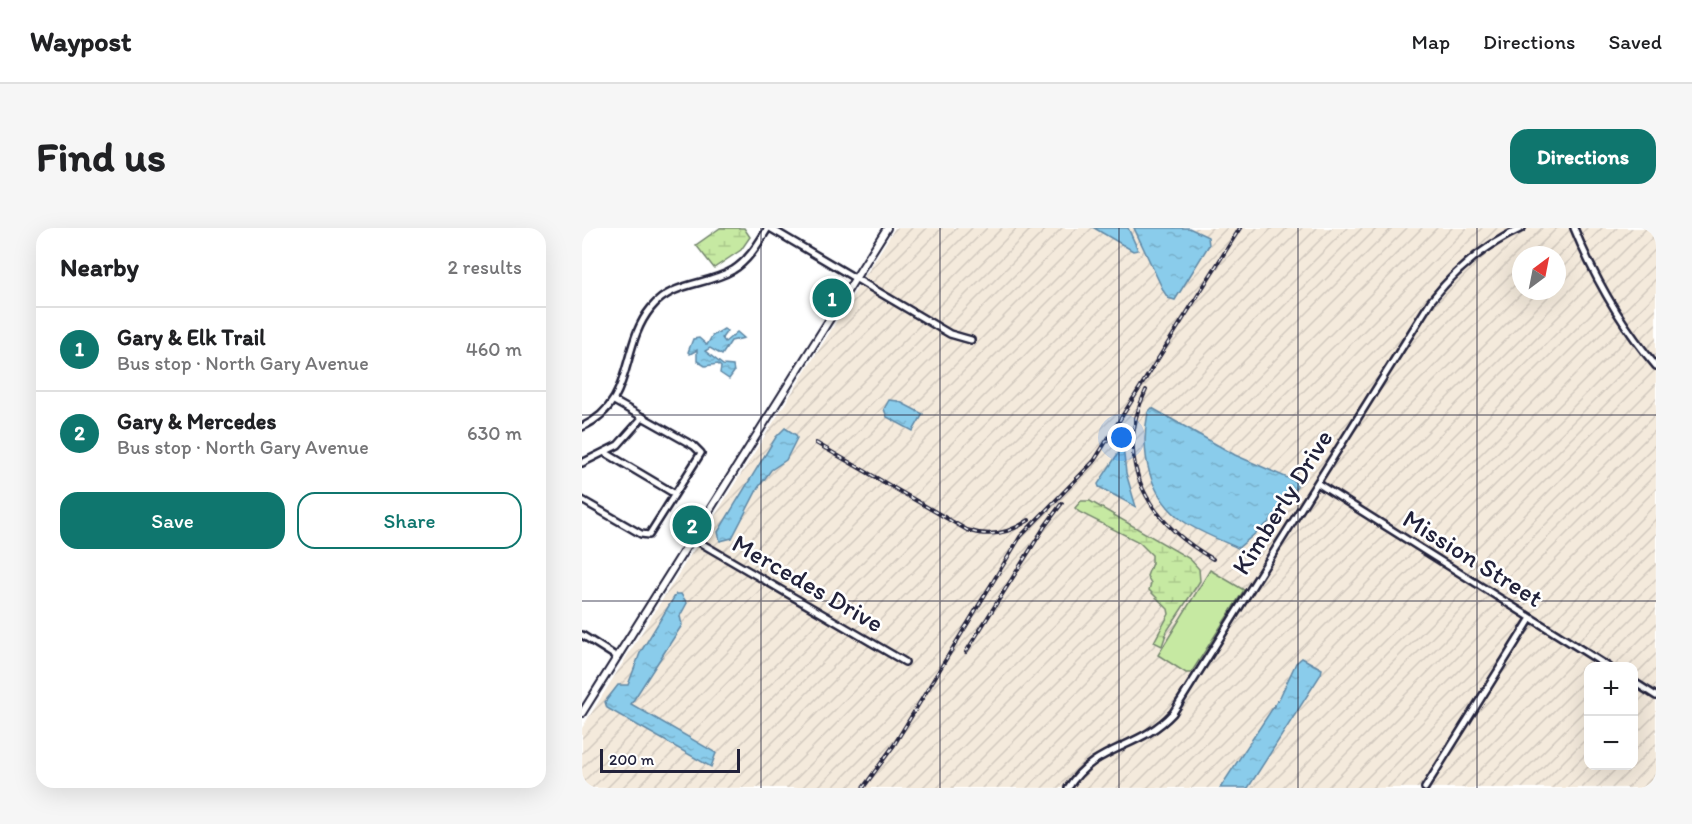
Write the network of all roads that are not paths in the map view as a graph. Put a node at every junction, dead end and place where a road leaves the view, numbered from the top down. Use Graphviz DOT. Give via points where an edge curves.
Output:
graph roads {
  1 [pos="769,228"];
  2 [pos="886,228"];
  3 [pos="1522,228"];
  4 [pos="1574,228"];
  5 [pos="855,279"];
  6 [pos="971,340"];
  7 [pos="1656,366"];
  8 [pos="614,401"];
  9 [pos="643,417"];
  10 [pos="582,428"];
  11 [pos="606,453"];
  12 [pos="582,463"];
  13 [pos="1317,483"];
  14 [pos="675,494"];
  15 [pos="582,500"];
  16 [pos="692,538"];
  17 [pos="1531,618"];
  18 [pos="582,635"];
  19 [pos="617,657"];
  20 [pos="905,662"];
  21 [pos="1603,662"];
  22 [pos="1638,684"];
  23 [pos="1656,696"];
  24 [pos="582,713"];
  25 [pos="1068,788"];
  26 [pos="1425,788"];
  1 -- 5 [label="street"];
  1 -- 8 [label="street" via="751,255 732,270 681,286 653,305 640,325"];
  2 -- 5 [label="street"];
  3 -- 13 [label="street, Kimberly Drive" via="1470,259 1441,288"];
  4 -- 7 [label="street" via="1614,307"];
  5 -- 6 [label="street" via="950,334"];
  5 -- 16 [label="street"];
  8 -- 9 [label="street"];
  8 -- 10 [label="street" via="601,416"];
  9 -- 11 [label="street"];
  9 -- 14 [label="street" via="700,453"];
  11 -- 12 [label="street"];
  11 -- 14 [label="street"];
  13 -- 17 [label="street, Mission Street"];
  13 -- 25 [label="street, Kimberly Drive" via="1173,713 1146,737 1090,762"];
  14 -- 15 [label="street" via="649,535"];
  16 -- 19 [label="street"];
  16 -- 20 [label="street, Mercedes Drive"];
  17 -- 21 [label="street, Mission Street"];
  17 -- 26 [label="street"];
  18 -- 19 [label="street"];
  19 -- 24 [label="street"];
  22 -- 23 [label="street"];
}
